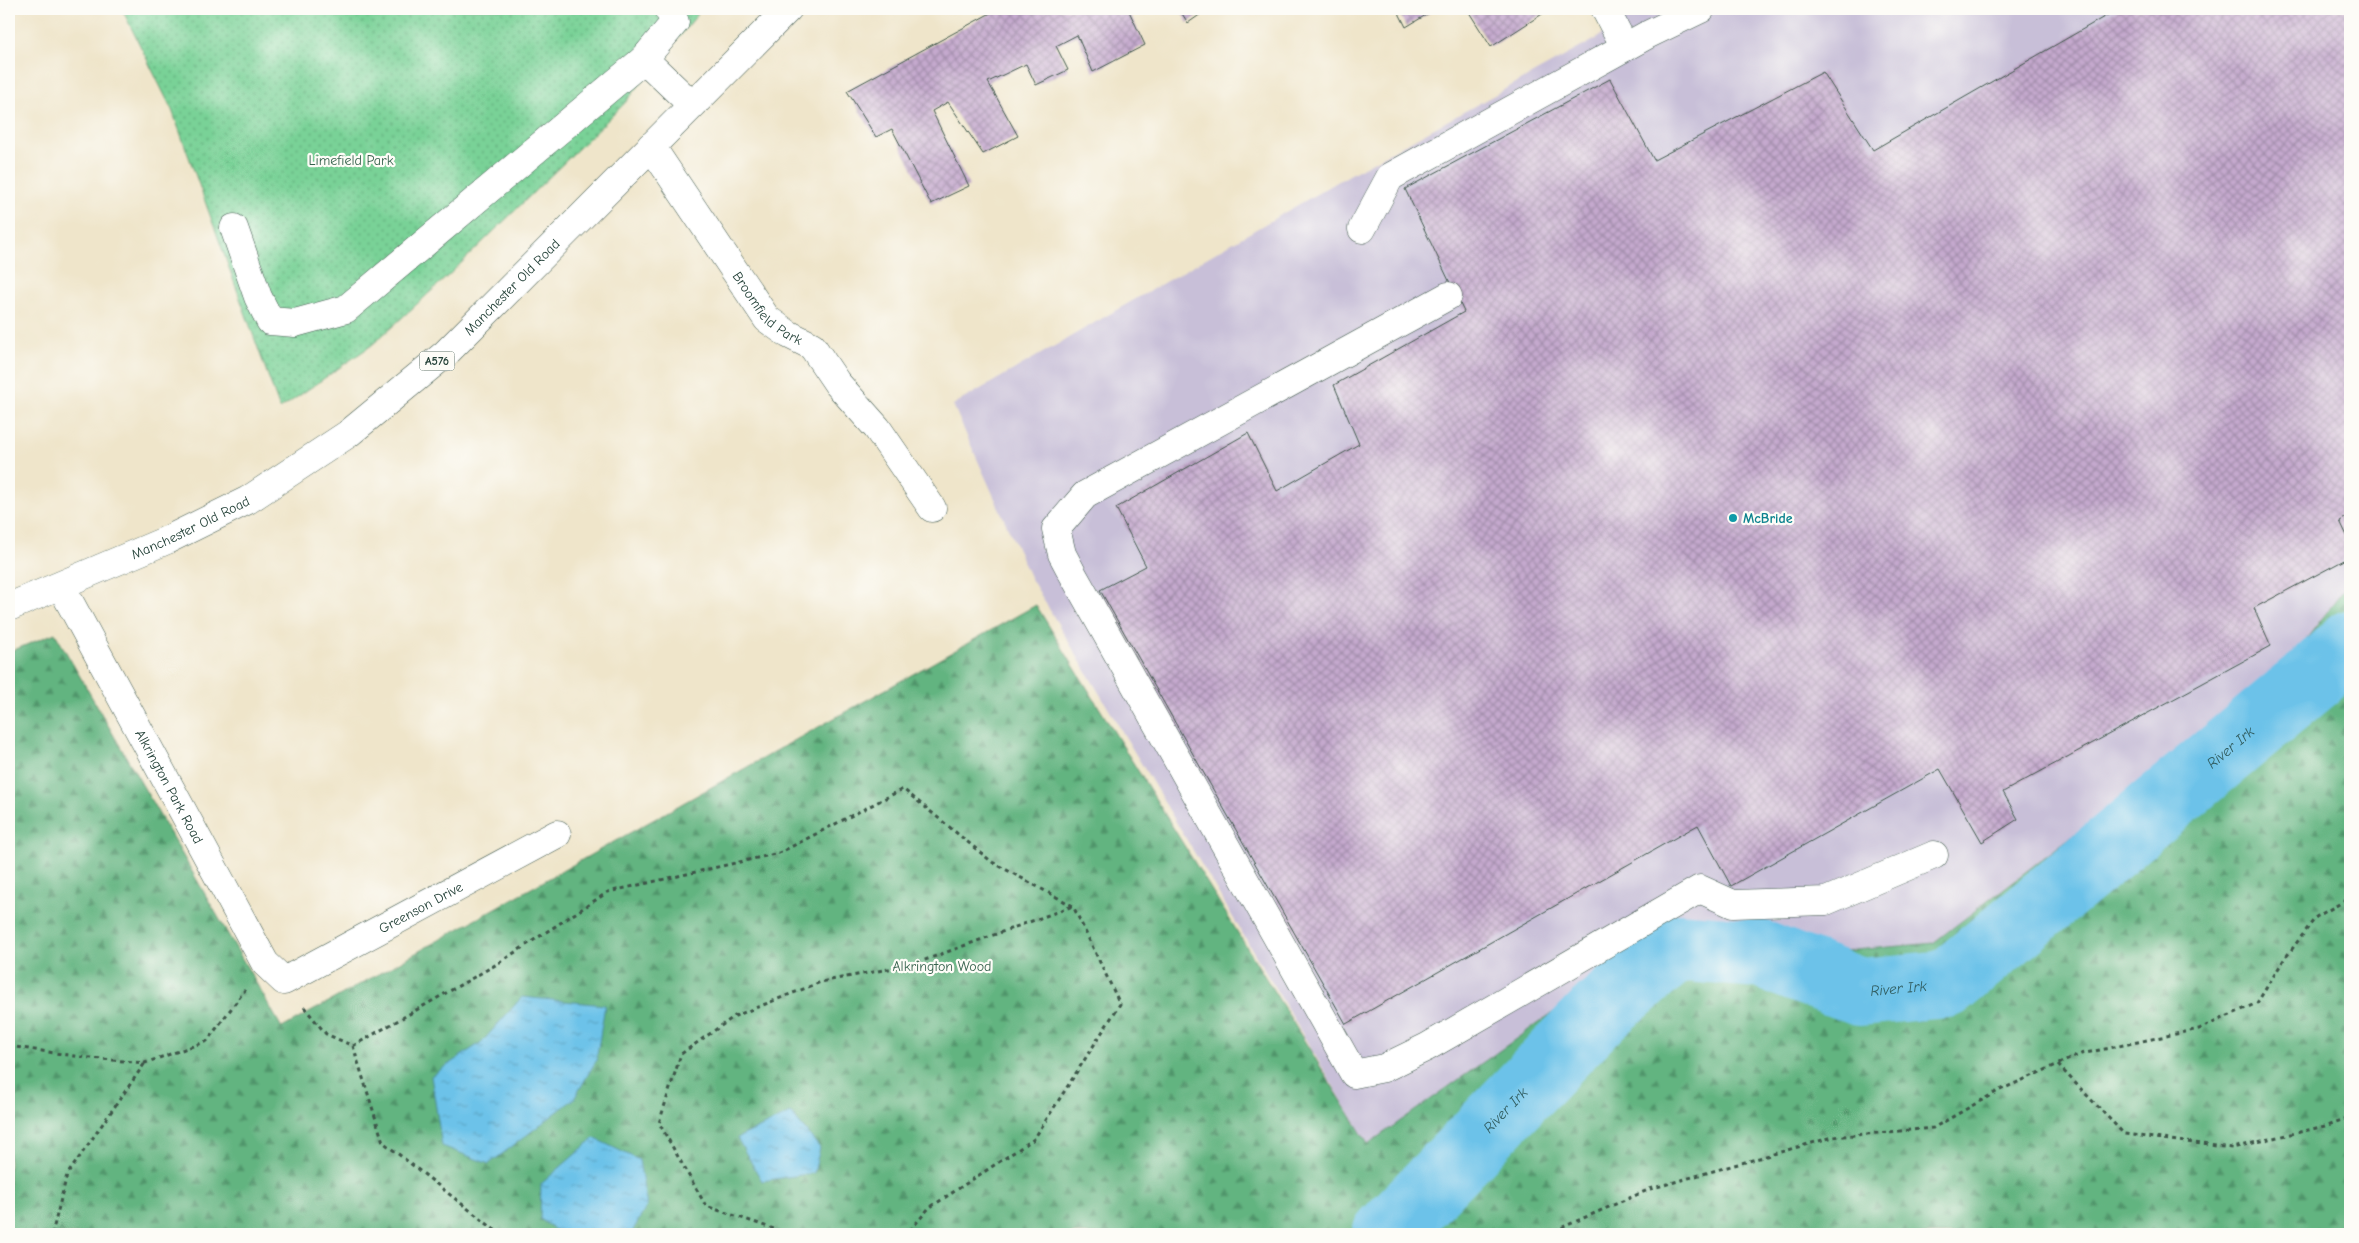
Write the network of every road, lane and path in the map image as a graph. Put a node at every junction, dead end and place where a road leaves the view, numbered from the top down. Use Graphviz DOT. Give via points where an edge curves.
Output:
graph roads {
  1 [pos="668,9"];
  2 [pos="788,9"];
  3 [pos="1701,9"];
  4 [pos="1614,27"];
  5 [pos="644,58"];
  6 [pos="691,104"];
  7 [pos="651,146"];
  8 [pos="234,228"];
  9 [pos="1362,229"];
  10 [pos="1448,296"];
  11 [pos="932,508"];
  12 [pos="61,586"];
  13 [pos="9,607"];
  14 [pos="557,834"];
  15 [pos="1934,855"];
  16 [pos="2350,898"];
  17 [pos="1073,906"];
  18 [pos="274,972"];
  19 [pos="9,1046"];
  20 [pos="353,1046"];
  21 [pos="145,1062"];
  22 [pos="2058,1064"];
  23 [pos="2350,1117"];
  24 [pos="52,1234"];
  25 [pos="500,1234"];
  26 [pos="789,1234"];
  27 [pos="907,1234"];
  28 [pos="1546,1234"];
  1 -- 5 [label="main road" via="674,22"];
  2 -- 6 [label="main road, Manchester Old Road / A576"];
  3 -- 4 [label="main road"];
  4 -- 9 [label="main road" via="1390,177"];
  5 -- 6 [label="main road"];
  5 -- 8 [label="main road" via="346,309 295,323 270,321 258,298"];
  6 -- 7 [label="main road, Manchester Old Road / A576"];
  7 -- 11 [label="main road, Broomfield Park" via="767,319 812,346 837,383 877,428"];
  7 -- 12 [label="main road, Manchester Old Road / A576" via="445,354 348,434 248,500"];
  10 -- 15 [label="main road" via="1086,495 1056,529 1062,554 1071,571 1354,1074 1384,1068 1427,1048 1700,889 1733,904 1826,901"];
  12 -- 13 [label="main road, Manchester Old Road / A576"];
  12 -- 18 [label="main road, Alkrington Park Road"];
  14 -- 18 [label="main road, Greenson Drive"];
  16 -- 22 [label="path" via="2316,917 2283,960 2257,1003 2200,1029 2081,1054"];
  17 -- 20 [label="path" via="992,862 903,789 778,853 608,892 497,964"];
  17 -- 26 [label="path" via="914,964 821,982 735,1016 681,1054 659,1123 706,1206"];
  17 -- 27 [label="path" via="1120,1004 1034,1140 929,1208"];
  18 -- 20 [label="path" via="326,1034"];
  18 -- 21 [label="path" via="207,1041"];
  19 -- 21 [label="path" via="81,1058"];
  20 -- 25 [label="path" via="383,1142"];
  21 -- 24 [label="path" via="67,1175"];
  22 -- 23 [label="path" via="2124,1134 2232,1148"];
  22 -- 28 [label="path" via="1998,1091 1934,1128 1833,1137 1650,1190"];
}
